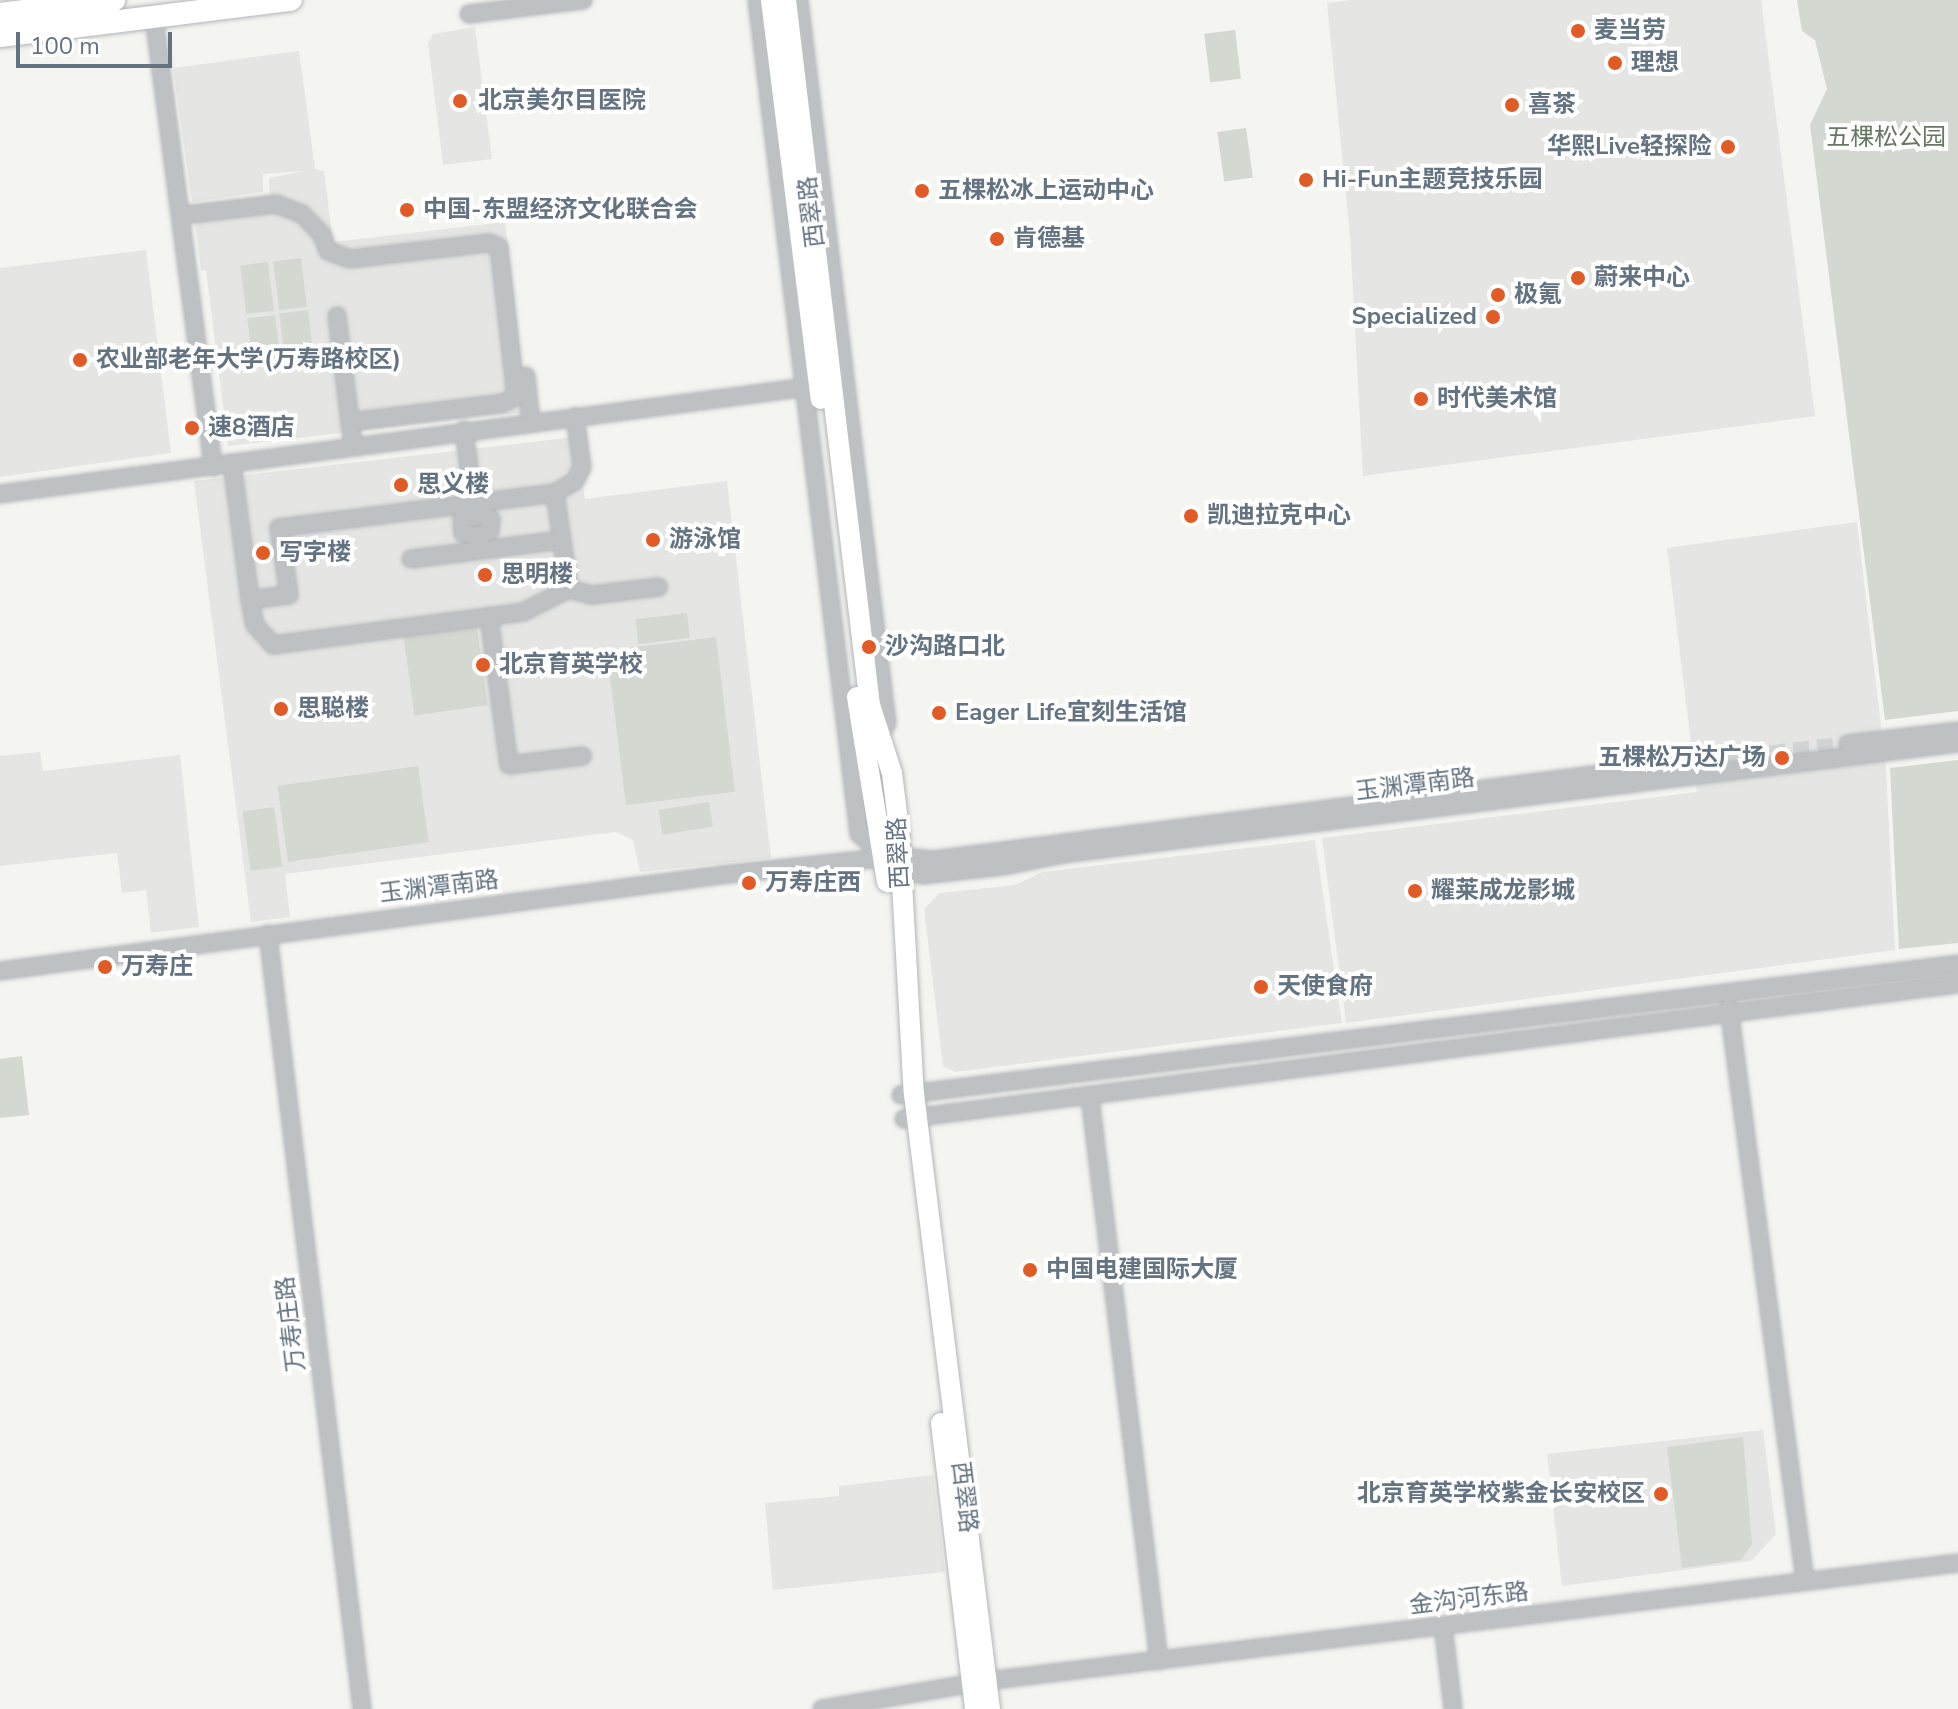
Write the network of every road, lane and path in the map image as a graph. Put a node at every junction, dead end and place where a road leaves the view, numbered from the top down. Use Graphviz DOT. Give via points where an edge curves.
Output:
graph roads {
  1 [pos="114,0"];
  2 [pos="291,0"];
  3 [pos="583,0"];
  4 [pos="757,0"];
  5 [pos="771,0"];
  6 [pos="786,0"];
  7 [pos="799,0"];
  8 [pos="0,14"];
  9 [pos="469,14"];
  10 [pos="154,17"];
  11 [pos="0,36"];
  12 [pos="183,215"];
  13 [pos="337,316"];
  14 [pos="519,318"];
  15 [pos="819,386"];
  16 [pos="575,416"];
  17 [pos="350,422"];
  18 [pos="531,422"];
  19 [pos="464,430"];
  20 [pos="353,444"];
  21 [pos="232,463"];
  22 [pos="213,467"];
  23 [pos="555,493"];
  24 [pos="0,494"];
  25 [pos="474,509"];
  26 [pos="562,540"];
  27 [pos="478,543"];
  28 [pos="411,559"];
  29 [pos="659,587"];
  30 [pos="569,589"];
  31 [pos="250,600"];
  32 [pos="489,616"];
  33 [pos="1958,731"];
  34 [pos="880,737"];
  35 [pos="1958,743"];
  36 [pos="1841,745"];
  37 [pos="582,756"];
  38 [pos="1722,759"];
  39 [pos="895,860"];
  40 [pos="268,934"];
  41 [pos="1958,964"];
  42 [pos="0,971"];
  43 [pos="1958,984"];
  44 [pos="1728,996"];
  45 [pos="1730,1015"];
  46 [pos="908,1094"];
  47 [pos="1090,1097"];
  48 [pos="910,1119"];
  49 [pos="1958,1563"];
  50 [pos="1805,1581"];
  51 [pos="1443,1626"];
  52 [pos="1159,1661"];
  53 [pos="979,1683"];
  54 [pos="362,1709"];
  55 [pos="822,1709"];
  56 [pos="975,1709"];
  57 [pos="990,1709"];
  58 [pos="1453,1709"];
  1 -- 8 [label="highway"];
  2 -- 10 [label="highway"];
  3 -- 9 [label="street"];
  4 -- 15 [label="street"];
  5 -- 15 [label="main road, 西翠路"];
  6 -- 15 [label="main road, 西翠路"];
  7 -- 34 [label="street" via="887,723"];
  10 -- 11 [label="highway"];
  10 -- 12 [label="street"];
  12 -- 17 [label="street" via="276,204 302,214 322,235 328,251 350,259 489,243 499,247 516,396 504,403"];
  12 -- 22 [label="street"];
  13 -- 17 [label="street"];
  14 -- 18 [label="street"];
  15 -- 16 [label="street"];
  15 -- 34 [label="main road, 西翠路" via="870,705"];
  15 -- 39 [label="main road, 西翠路" via="876,831"];
  16 -- 18 [label="street"];
  16 -- 23 [label="street" via="582,467 575,481"];
  17 -- 20 [label="street"];
  18 -- 19 [label="street"];
  19 -- 20 [label="street"];
  19 -- 25 [label="street"];
  20 -- 21 [label="street"];
  21 -- 22 [label="street"];
  21 -- 31 [label="street"];
  22 -- 24 [label="street"];
  23 -- 25 [label="street"];
  23 -- 26 [label="street"];
  25 -- 27 [label="street" via="493,525"];
  25 -- 31 [label="street" via="279,528 289,595"];
  26 -- 27 [label="street"];
  26 -- 30 [label="street"];
  27 -- 28 [label="street"];
  29 -- 30 [label="street" via="592,595"];
  30 -- 32 [label="street" via="523,612"];
  31 -- 32 [label="street" via="255,625 273,645"];
  32 -- 37 [label="street" via="509,765"];
  33 -- 36 [label="street"];
  34 -- 39 [label="main road, 西翠路" via="892,773"];
  35 -- 39 [label="street, 玉渊潭南路" via="923,875"];
  38 -- 39 [label="street, 玉渊潭南路" via="932,860"];
  39 -- 40 [label="street, 玉渊潭南路"];
  39 -- 46 [label="main road, 西翠路"];
  40 -- 42 [label="street, 玉渊潭南路"];
  40 -- 54 [label="street, 万寿庄路"];
  41 -- 44 [label="street"];
  43 -- 45 [label="street"];
  44 -- 45 [label="street"];
  44 -- 46 [label="street"];
  45 -- 47 [label="street"];
  45 -- 50 [label="street"];
  46 -- 48 [label="main road, 西翠路"];
  47 -- 48 [label="street"];
  47 -- 52 [label="street"];
  48 -- 53 [label="main road, 西翠路"];
  49 -- 50 [label="street, 金沟河东路"];
  50 -- 51 [label="street, 金沟河东路"];
  51 -- 52 [label="street, 金沟河东路"];
  51 -- 58 [label="street"];
  52 -- 53 [label="street, 金沟河东路"];
  53 -- 55 [label="street, 金沟河东路"];
  53 -- 56 [label="main road, 西翠路"];
  53 -- 57 [label="main road, 西翠路"];
}
